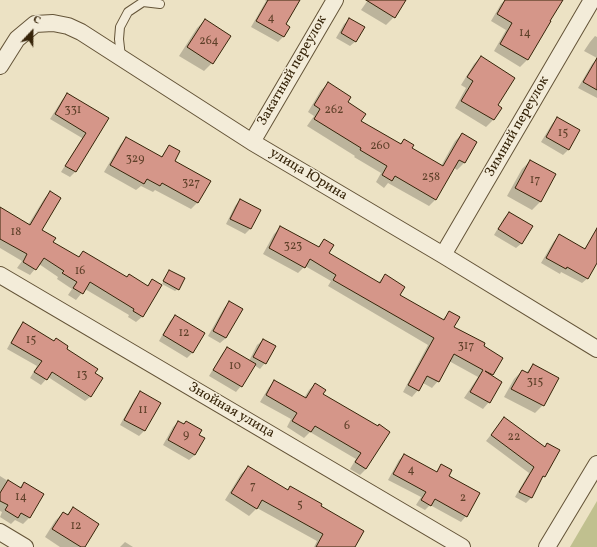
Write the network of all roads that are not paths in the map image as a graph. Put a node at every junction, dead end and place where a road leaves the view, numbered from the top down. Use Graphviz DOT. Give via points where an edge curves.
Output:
graph roads {
  1 [pos="335,0"];
  2 [pos="592,0"];
  3 [pos="160,4"];
  4 [pos="121,58"];
  5 [pos="0,66"];
  6 [pos="252,142"];
  7 [pos="444,255"];
  8 [pos="0,275"];
  9 [pos="597,349"];
  10 [pos="597,464"];
  11 [pos="0,532"];
  12 [pos="25,547"];
  13 [pos="462,547"];
  14 [pos="547,547"];
  1 -- 6 [label="street, Закатный переулок"];
  2 -- 7 [label="street, Зимний переулок"];
  3 -- 4 [label="lane" via="143,2 128,12 120,27"];
  4 -- 5 [label="street, улица Юрина" via="68,26 53,23 35,24 17,38"];
  4 -- 6 [label="street, улица Юрина"];
  6 -- 7 [label="street, улица Юрина"];
  7 -- 9 [label="street, улица Юрина"];
  8 -- 13 [label="street, Знойная улица"];
  10 -- 14 [label="street"];
  11 -- 12 [label="street"];
}
